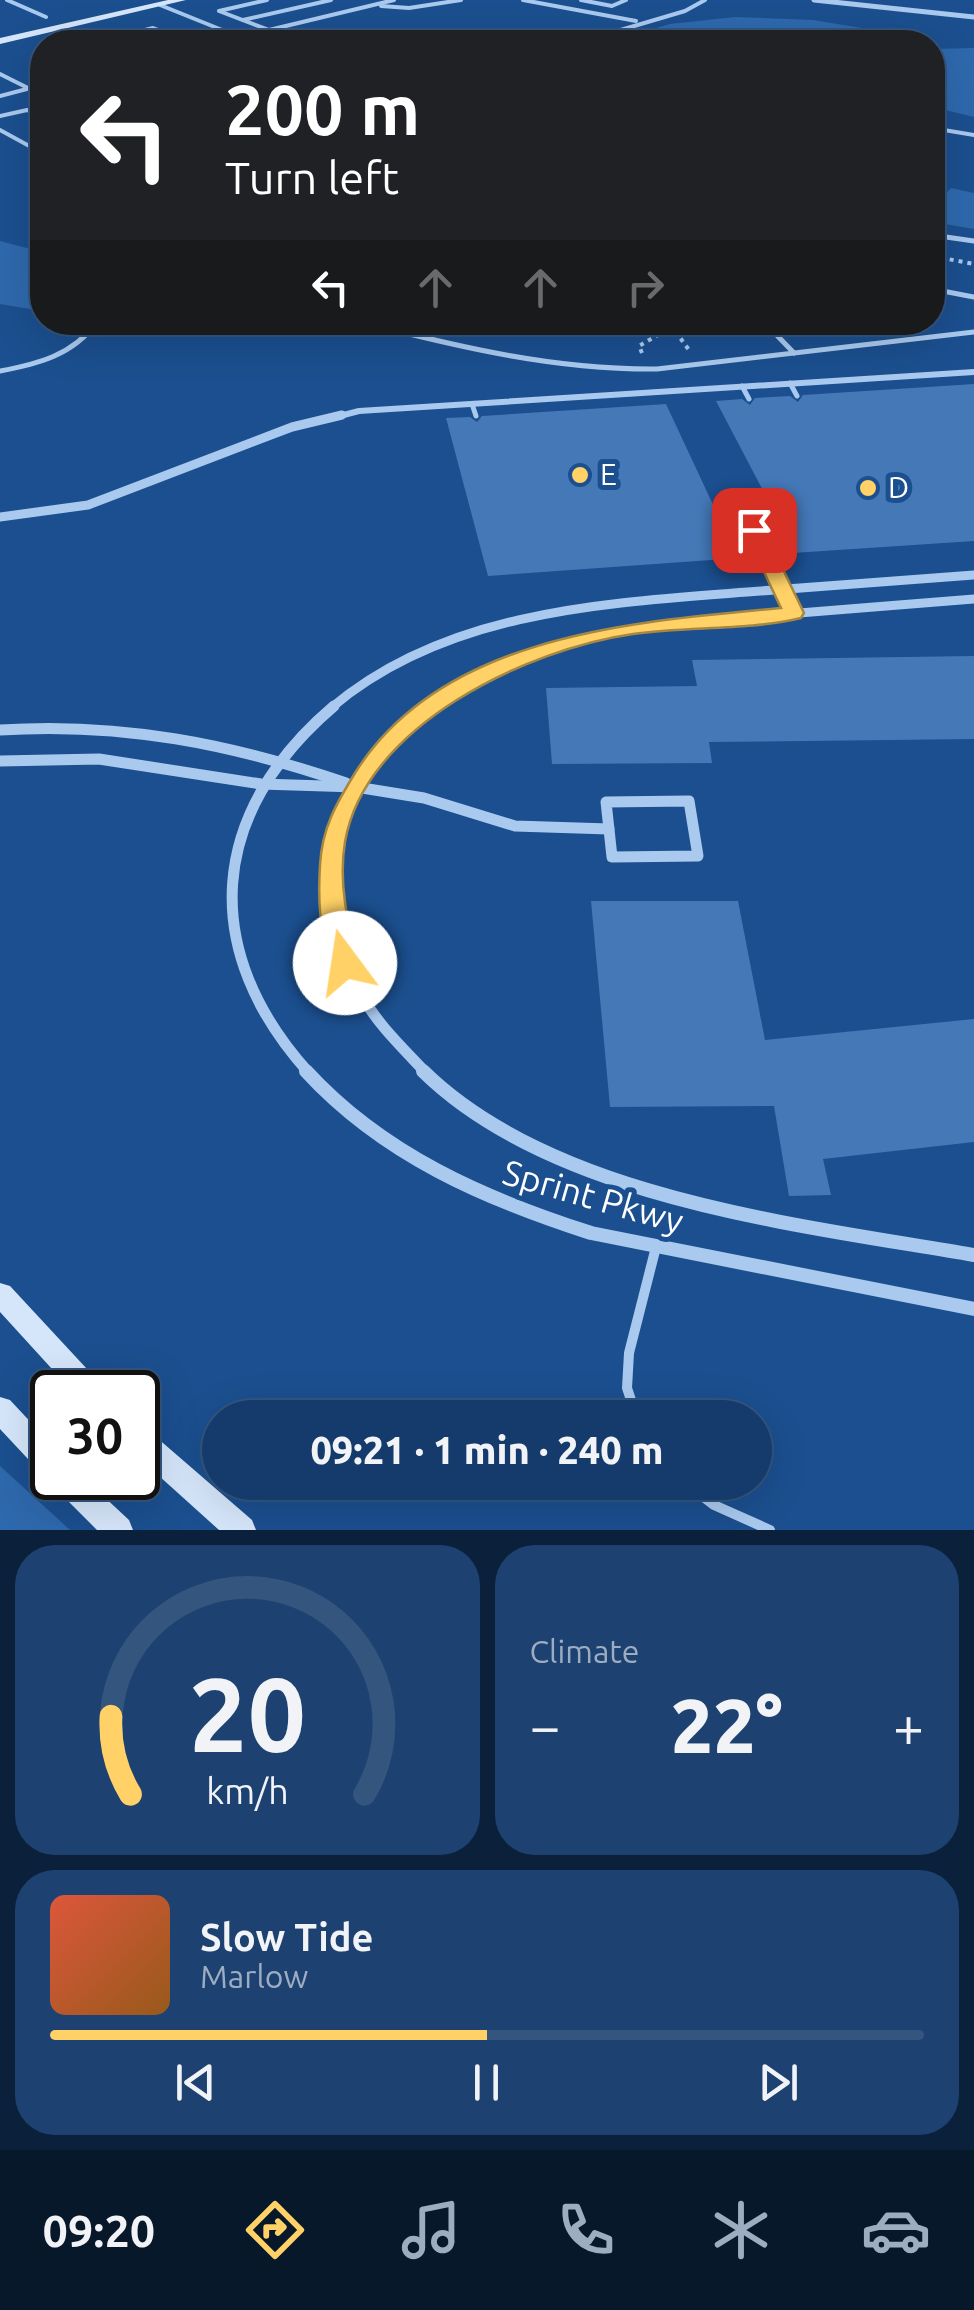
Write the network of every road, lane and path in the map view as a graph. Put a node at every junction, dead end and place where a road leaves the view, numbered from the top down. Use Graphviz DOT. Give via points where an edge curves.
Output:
graph roads {
  1 [pos="7,0"];
  2 [pos="124,0"];
  3 [pos="181,0"];
  4 [pos="267,0"];
  5 [pos="331,0"];
  6 [pos="394,0"];
  7 [pos="460,0"];
  8 [pos="527,0"];
  9 [pos="582,0"];
  10 [pos="626,0"];
  11 [pos="705,0"];
  12 [pos="814,0"];
  13 [pos="160,5"];
  14 [pos="372,6"];
  15 [pos="46,17"];
  16 [pos="974,17"];
  17 [pos="244,20"];
  18 [pos="639,22"];
  19 [pos="0,27"];
  20 [pos="49,30"];
  21 [pos="221,30"];
  22 [pos="269,30"];
  23 [pos="615,30"];
  24 [pos="30,34"];
  25 [pos="0,41"];
  26 [pos="0,74"];
  27 [pos="30,88"];
  28 [pos="0,96"];
  29 [pos="30,111"];
  30 [pos="0,116"];
  31 [pos="0,130"];
  32 [pos="945,130"];
  33 [pos="974,135"];
  34 [pos="30,146"];
  35 [pos="945,237"];
  36 [pos="974,241"];
  37 [pos="945,258"];
  38 [pos="974,264"];
  39 [pos="945,292"];
  40 [pos="974,298"];
  41 [pos="974,332"];
  42 [pos="90,335"];
  43 [pos="415,335"];
  44 [pos="432,335"];
  45 [pos="656,335"];
  46 [pos="678,335"];
  47 [pos="777,335"];
  48 [pos="428,338"];
  49 [pos="794,353"];
  50 [pos="694,356"];
  51 [pos="644,361"];
  52 [pos="0,371"];
  53 [pos="974,372"];
  54 [pos="790,383"];
  55 [pos="742,386"];
  56 [pos="797,396"];
  57 [pos="749,398"];
  58 [pos="526,400"];
  59 [pos="472,404"];
  60 [pos="530,413"];
  61 [pos="476,416"];
  62 [pos="0,517"];
  63 [pos="782,528"];
  64 [pos="754,530"];
  65 [pos="726,532"];
  66 [pos="974,575"];
  67 [pos="782,589"];
  68 [pos="974,599"];
  69 [pos="794,613"];
  70 [pos="0,730"];
  71 [pos="278,758"];
  72 [pos="0,760"];
  73 [pos="261,784"];
  74 [pos="356,787"];
  75 [pos="609,829"];
  76 [pos="656,1247"];
  77 [pos="974,1255"];
  78 [pos="0,1294"];
  79 [pos="974,1309"];
  80 [pos="70,1370"];
  81 [pos="631,1400"];
  82 [pos="0,1410"];
  83 [pos="30,1442"];
  84 [pos="160,1458"];
  85 [pos="87,1500"];
  86 [pos="705,1500"];
  87 [pos="118,1530"];
  88 [pos="241,1530"];
  89 [pos="770,1530"];
  1 -- 15 [label="lane"];
  2 -- 15 [label="main road"];
  3 -- 13 [label="main road"];
  4 -- 17 [label="lane" via="220,11"];
  5 -- 17 [label="lane"];
  6 -- 14 [label="lane"];
  7 -- 14 [label="lane"];
  8 -- 18 [label="lane"];
  9 -- 10 [label="lane" via="612,6"];
  11 -- 18 [label="lane"];
  12 -- 16 [label="street"];
  13 -- 20 [label="main road"];
  13 -- 21 [label="lane"];
  14 -- 22 [label="lane"];
  15 -- 19 [label="main road"];
  17 -- 22 [label="lane"];
  18 -- 23 [label="lane"];
  24 -- 25 [label="main road"];
  26 -- 27 [label="lane"];
  27 -- 28 [label="lane"];
  29 -- 30 [label="lane"];
  31 -- 34 [label="lane"];
  32 -- 33 [label="lane"];
  35 -- 36 [label="lane"];
  37 -- 38 [label="path"];
  39 -- 40 [label="lane"];
  41 -- 49 [label="lane"];
  42 -- 52 [label="lane" via="58,356"];
  43 -- 48 [label="lane"];
  44 -- 48 [label="lane"];
  45 -- 51 [label="path" via="639,346"];
  46 -- 50 [label="path"];
  47 -- 49 [label="lane"];
  48 -- 49 [label="lane" via="614,370"];
  53 -- 54 [label="street"];
  54 -- 55 [label="street"];
  54 -- 56 [label="lane"];
  55 -- 57 [label="lane"];
  55 -- 58 [label="street"];
  58 -- 59 [label="street"];
  58 -- 60 [label="lane"];
  59 -- 61 [label="lane"];
  59 -- 62 [label="street" via="324,418 105,500"];
  63 -- 64 [label="lane"];
  64 -- 65 [label="lane"];
  64 -- 67 [label="lane"];
  66 -- 67 [label="street, Sprint Pkwy"];
  67 -- 69 [label="lane"];
  67 -- 71 [label="street, Sprint Pkwy" via="602,603 454,638 360,684"];
  68 -- 69 [label="street, Sprint Pkwy"];
  69 -- 74 [label="street, Sprint Pkwy" via="630,628 530,654 420,713 381,749"];
  70 -- 71 [label="street" via="122,730"];
  71 -- 73 [label="street, Sprint Pkwy"];
  71 -- 74 [label="street"];
  72 -- 73 [label="street" via="115,760"];
  73 -- 74 [label="street"];
  73 -- 76 [label="street, Sprint Pkwy" via="236,841 232,926 260,1010 301,1067 366,1127 443,1176 538,1217"];
  74 -- 75 [label="street" via="424,798 515,826"];
  74 -- 77 [label="street, Sprint Pkwy" via="341,814 329,870 336,934 367,1006 446,1092 536,1147 630,1186"];
  75 -- 75 [label="street" via="606,802 689,800 698,856 612,857"];
  76 -- 79 [label="street, Sprint Pkwy"];
  76 -- 81 [label="lane" via="629,1353"];
  78 -- 80 [label="main road"];
  82 -- 83 [label="main road"];
  84 -- 88 [label="main road"];
  85 -- 87 [label="main road"];
  86 -- 89 [label="lane"];
}
